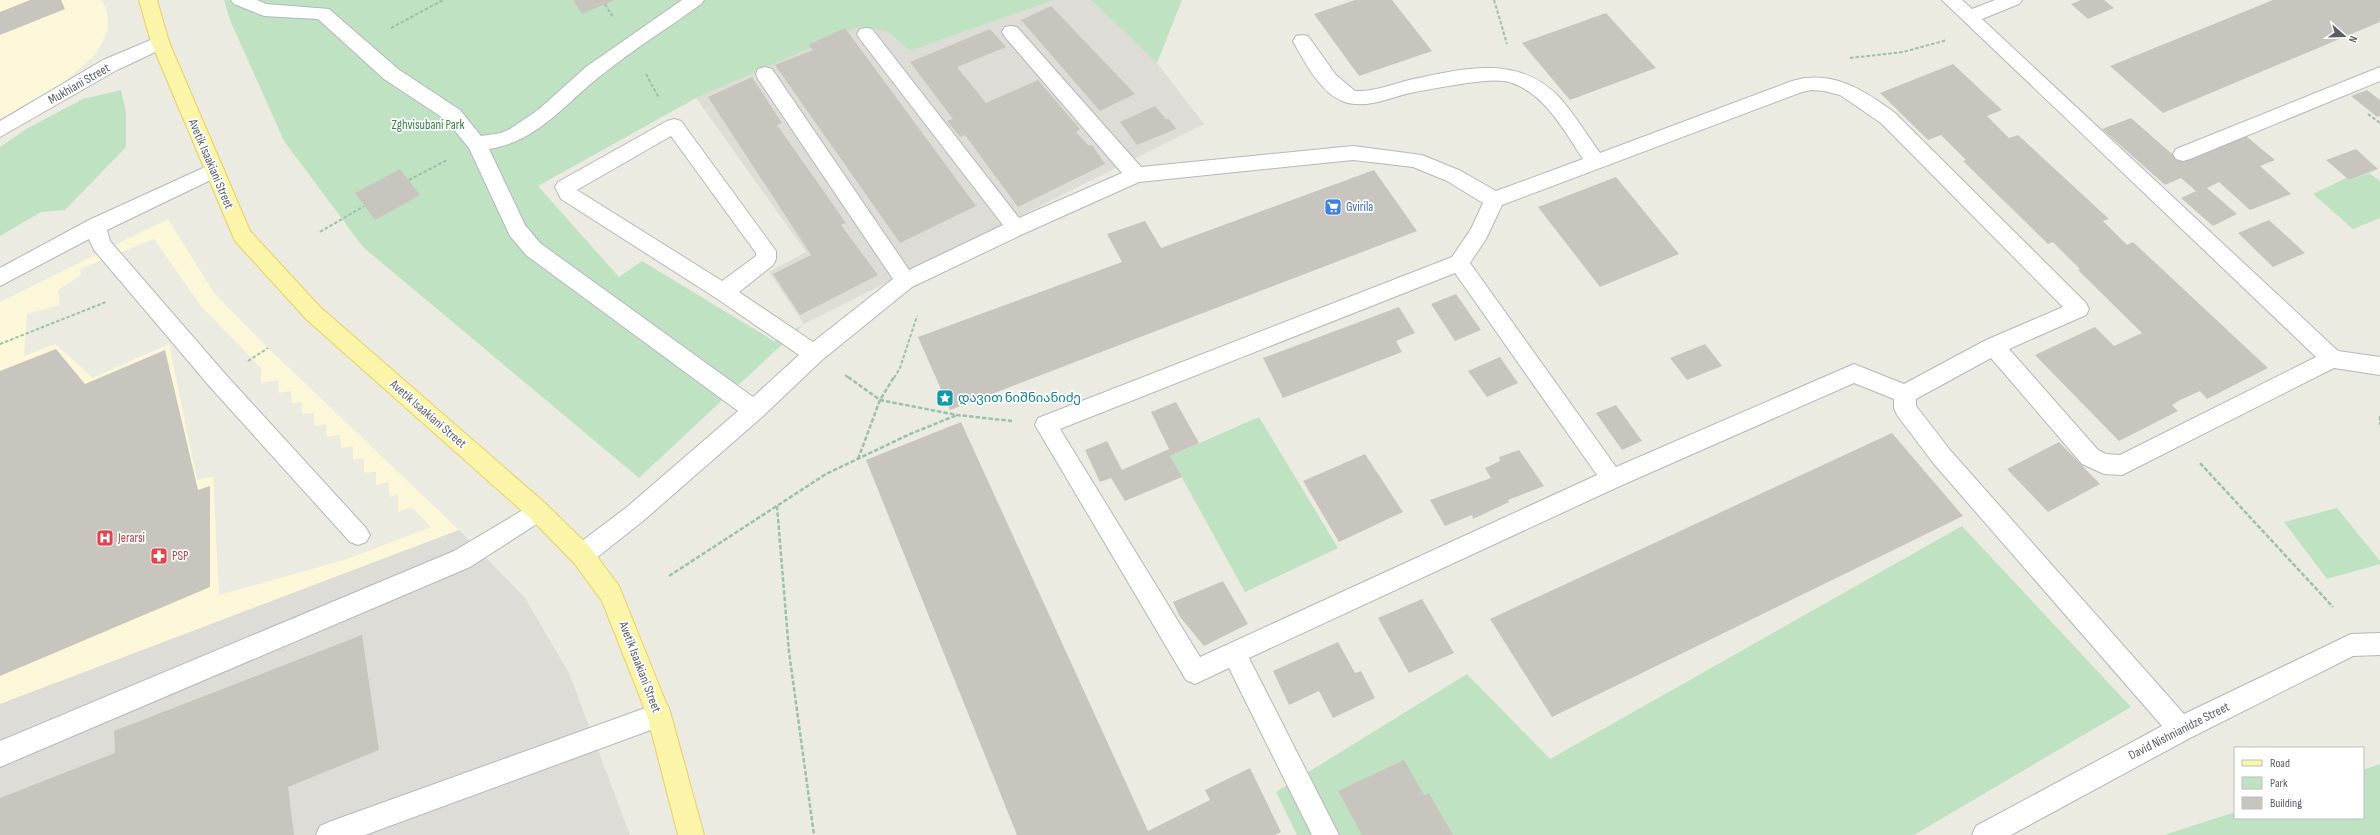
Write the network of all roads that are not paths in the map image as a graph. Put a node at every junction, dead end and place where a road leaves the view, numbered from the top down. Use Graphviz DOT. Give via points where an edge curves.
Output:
graph roads {
  1 [pos="148,0"];
  2 [pos="240,0"];
  3 [pos="696,0"];
  4 [pos="1951,0"];
  5 [pos="2013,0"];
  6 [pos="1969,17"];
  7 [pos="1011,32"];
  8 [pos="866,34"];
  9 [pos="1302,41"];
  10 [pos="160,42"];
  11 [pos="765,74"];
  12 [pos="2380,74"];
  13 [pos="0,130"];
  14 [pos="477,144"];
  15 [pos="2183,154"];
  16 [pos="1596,162"];
  17 [pos="214,170"];
  18 [pos="1136,175"];
  19 [pos="1494,200"];
  20 [pos="96,226"];
  21 [pos="1016,228"];
  22 [pos="1459,264"];
  23 [pos="0,278"];
  24 [pos="905,281"];
  25 [pos="723,292"];
  26 [pos="1994,346"];
  27 [pos="814,354"];
  28 [pos="2332,359"];
  29 [pos="2380,366"];
  30 [pos="1905,394"];
  31 [pos="754,410"];
  32 [pos="1612,478"];
  33 [pos="538,511"];
  34 [pos="358,535"];
  35 [pos="582,555"];
  36 [pos="2380,644"];
  37 [pos="1234,653"];
  38 [pos="659,715"];
  39 [pos="2181,729"];
  40 [pos="0,754"];
  41 [pos="378,826"];
  42 [pos="329,835"];
  43 [pos="691,835"];
  44 [pos="1326,835"];
  45 [pos="1985,835"];
  1 -- 10 [label="main road, Avetik Isaakiani Street"];
  2 -- 14 [label="street" via="264,10 323,13 391,74 453,115"];
  3 -- 14 [label="street" via="593,72 545,114 517,134 504,140"];
  4 -- 6 [label="street"];
  5 -- 6 [label="street"];
  6 -- 28 [label="street"];
  7 -- 18 [label="street"];
  8 -- 21 [label="street"];
  9 -- 16 [label="street" via="1331,81 1350,97 1375,95 1422,83 1480,76 1512,76 1532,85 1554,105"];
  10 -- 13 [label="street, Mukhiani Street" via="110,65"];
  10 -- 17 [label="main road, Avetik Isaakiani Street"];
  11 -- 24 [label="street"];
  12 -- 15 [label="street"];
  14 -- 31 [label="street" via="517,230 532,249"];
  16 -- 19 [label="street"];
  16 -- 26 [label="street" via="1814,82 1840,87 1863,99 1888,118 2079,309"];
  17 -- 20 [label="street"];
  17 -- 33 [label="main road, Avetik Isaakiani Street" via="242,235 313,313"];
  18 -- 19 [label="street" via="1353,153 1415,160 1454,176"];
  18 -- 21 [label="street"];
  19 -- 22 [label="street" via="1479,233"];
  20 -- 23 [label="street"];
  20 -- 34 [label="street" via="101,244 219,382"];
  21 -- 24 [label="street"];
  22 -- 32 [label="street"];
  22 -- 37 [label="street" via="1046,425 1195,672"];
  24 -- 27 [label="street"];
  25 -- 25 [label="street" via="766,260 766,251 674,126 565,187 568,194"];
  25 -- 27 [label="street"];
  26 -- 28 [label="street" via="2090,457 2104,464 2122,465"];
  26 -- 30 [label="street"];
  27 -- 31 [label="street"];
  28 -- 29 [label="street"];
  30 -- 32 [label="street" via="1854,373"];
  30 -- 39 [label="street" via="1904,408 1942,457"];
  31 -- 35 [label="street" via="635,514"];
  32 -- 37 [label="street"];
  33 -- 35 [label="main road, Avetik Isaakiani Street"];
  33 -- 40 [label="street" via="462,559"];
  35 -- 38 [label="main road, Avetik Isaakiani Street" via="611,594"];
  36 -- 39 [label="street, David Nishnianidze Street" via="2351,645"];
  37 -- 44 [label="street"];
  38 -- 41 [label="street"];
  38 -- 43 [label="main road, Avetik Isaakiani Street"];
  39 -- 45 [label="street, David Nishnianidze Street"];
  41 -- 42 [label="street"];
}
